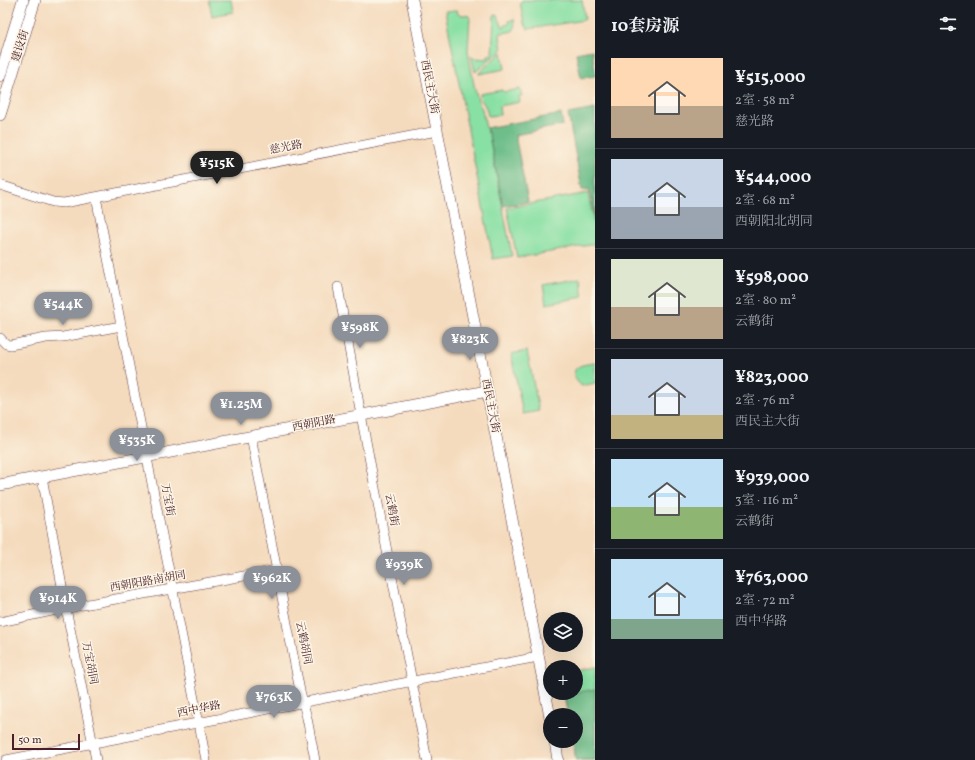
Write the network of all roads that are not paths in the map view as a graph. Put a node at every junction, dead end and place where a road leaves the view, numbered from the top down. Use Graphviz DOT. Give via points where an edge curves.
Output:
graph roads {
  1 [pos="23,0"];
  2 [pos="35,0"];
  3 [pos="412,0"];
  4 [pos="0,74"];
  5 [pos="0,115"];
  6 [pos="437,131"];
  7 [pos="0,185"];
  8 [pos="96,196"];
  9 [pos="338,287"];
  10 [pos="121,326"];
  11 [pos="0,338"];
  12 [pos="487,391"];
  13 [pos="361,415"];
  14 [pos="251,436"];
  15 [pos="146,457"];
  16 [pos="42,477"];
  17 [pos="0,485"];
  18 [pos="277,570"];
  19 [pos="172,590"];
  20 [pos="66,608"];
  21 [pos="0,622"];
  22 [pos="538,657"];
  23 [pos="412,681"];
  24 [pos="303,702"];
  25 [pos="548,708"];
  26 [pos="198,723"];
  27 [pos="92,743"];
  28 [pos="556,748"];
  29 [pos="6,760"];
  30 [pos="96,760"];
  31 [pos="206,760"];
  32 [pos="315,760"];
  33 [pos="427,760"];
  34 [pos="557,760"];
  1 -- 4 [label="main road, 建设街"];
  2 -- 5 [label="main road, 建设街"];
  3 -- 6 [label="main road, 西民主大街"];
  6 -- 8 [label="street, 慈光路"];
  6 -- 12 [label="main road, 西民主大街"];
  7 -- 8 [label="street, 慈光路" via="53,202 64,203"];
  8 -- 10 [label="street, 万宝街"];
  9 -- 13 [label="street, 云鹤街"];
  10 -- 11 [label="street" via="10,345"];
  10 -- 15 [label="street, 万宝街"];
  12 -- 13 [label="main road, 西朝阳路"];
  12 -- 22 [label="main road, 西民主大街"];
  13 -- 14 [label="main road, 西朝阳路"];
  13 -- 23 [label="street, 云鹤街"];
  14 -- 15 [label="main road, 西朝阳路"];
  14 -- 18 [label="street, 云鹤胡同"];
  15 -- 16 [label="main road, 西朝阳路"];
  15 -- 19 [label="street, 万宝街"];
  16 -- 17 [label="main road, 西朝阳路"];
  16 -- 20 [label="street, 万宝胡同"];
  18 -- 19 [label="street, 西朝阳路南胡同"];
  18 -- 24 [label="street, 云鹤胡同"];
  19 -- 20 [label="street, 西朝阳路南胡同"];
  19 -- 26 [label="street, 万宝街"];
  20 -- 21 [label="street, 西朝阳路南胡同"];
  20 -- 27 [label="street, 万宝胡同"];
  22 -- 23 [label="street, 西中华路"];
  22 -- 25 [label="main road, 西民主大街"];
  23 -- 24 [label="street, 西中华路"];
  23 -- 33 [label="street, 云鹤街"];
  24 -- 26 [label="street, 西中华路"];
  24 -- 32 [label="street, 云鹤胡同"];
  26 -- 27 [label="street, 西中华路"];
  26 -- 31 [label="street, 万宝街"];
  27 -- 29 [label="street, 西中华路"];
  27 -- 30 [label="street, 万宝胡同"];
  28 -- 34 [label="main road"];
}
